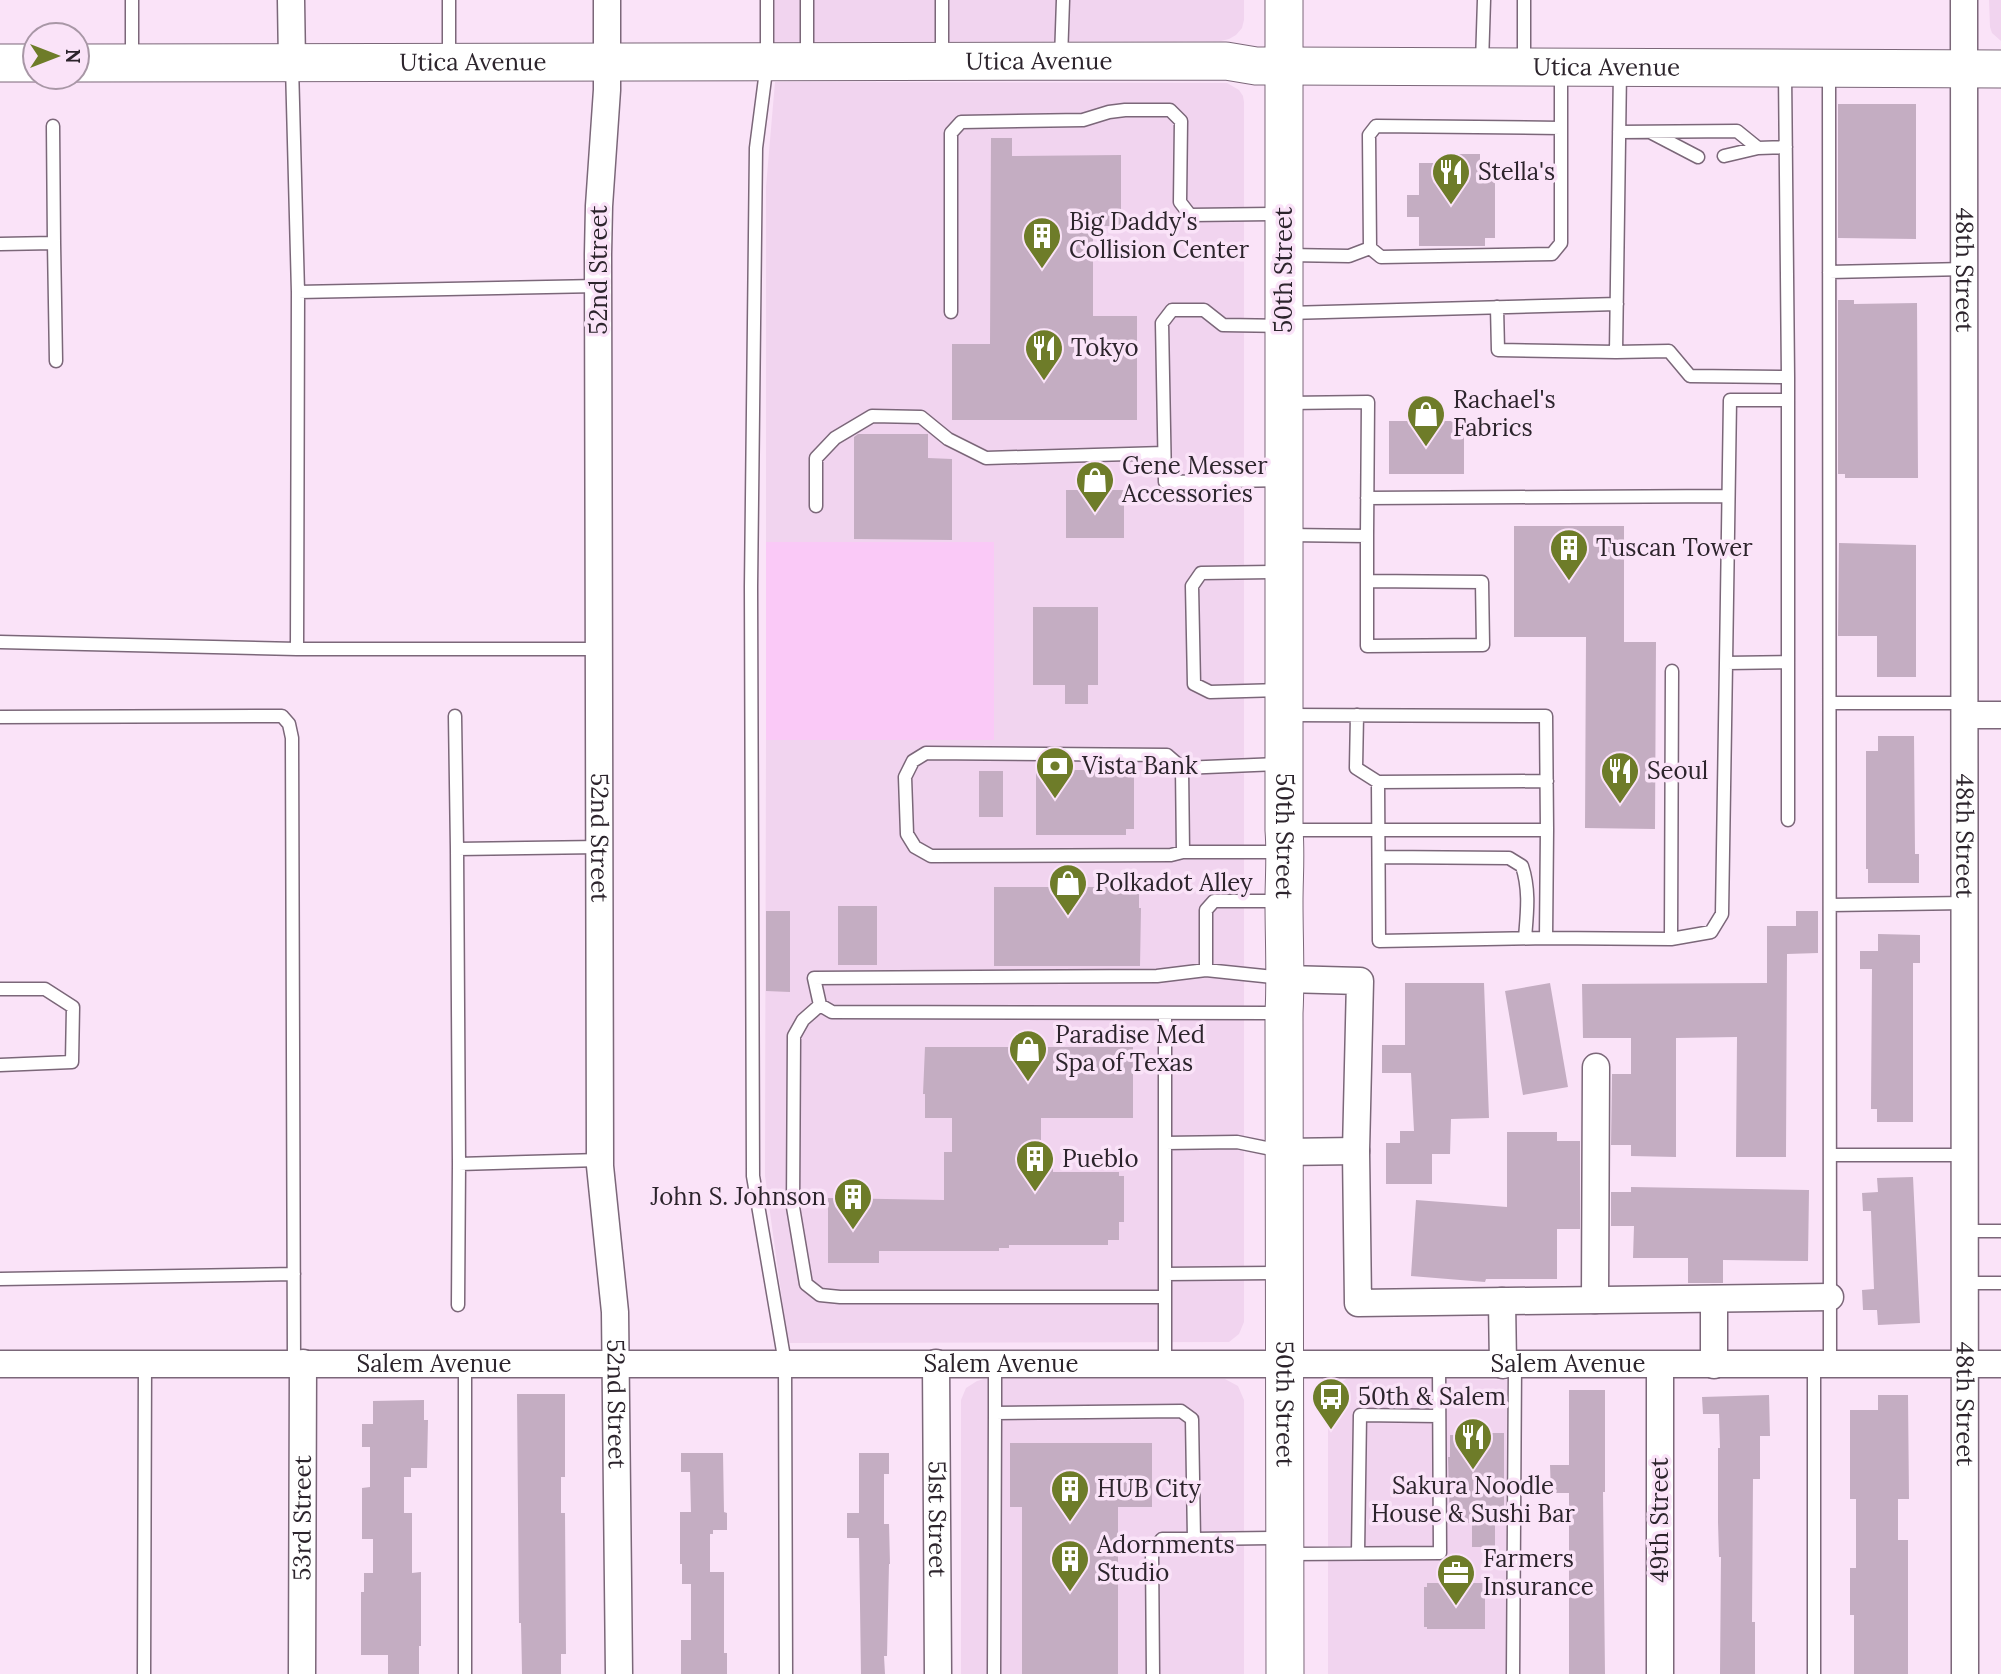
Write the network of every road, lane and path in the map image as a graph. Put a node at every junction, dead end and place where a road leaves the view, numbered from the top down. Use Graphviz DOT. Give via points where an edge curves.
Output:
graph roads {
  1 [pos="132,0"];
  2 [pos="291,0"];
  3 [pos="449,0"];
  4 [pos="607,0"];
  5 [pos="767,0"];
  6 [pos="807,0"];
  7 [pos="942,0"];
  8 [pos="1063,0"];
  9 [pos="1284,0"];
  10 [pos="1484,0"];
  11 [pos="1524,0"];
  12 [pos="1964,0"];
  13 [pos="292,62"];
  14 [pos="449,62"];
  15 [pos="607,62"];
  16 [pos="767,62"];
  17 [pos="807,62"];
  18 [pos="942,62"];
  19 [pos="1060,62"];
  20 [pos="0,63"];
  21 [pos="21,63"];
  22 [pos="91,63"];
  23 [pos="132,63"];
  24 [pos="1284,66"];
  25 [pos="1482,67"];
  26 [pos="1524,67"];
  27 [pos="1561,67"];
  28 [pos="1620,67"];
  29 [pos="1785,68"];
  30 [pos="1829,68"];
  31 [pos="1965,69"];
  32 [pos="2001,69"];
  33 [pos="53,126"];
  34 [pos="1561,128"];
  35 [pos="1619,132"];
  36 [pos="1648,132"];
  37 [pos="1786,147"];
  38 [pos="1758,148"];
  39 [pos="1724,156"];
  40 [pos="1698,157"];
  41 [pos="1284,214"];
  42 [pos="54,243"];
  43 [pos="0,244"];
  44 [pos="1370,248"];
  45 [pos="1284,255"];
  46 [pos="1965,269"];
  47 [pos="1829,272"];
  48 [pos="598,286"];
  49 [pos="298,292"];
  50 [pos="1617,304"];
  51 [pos="1497,307"];
  52 [pos="951,312"];
  53 [pos="1284,319"];
  54 [pos="1616,352"];
  55 [pos="56,361"];
  56 [pos="1788,377"];
  57 [pos="1788,400"];
  58 [pos="1284,402"];
  59 [pos="1164,453"];
  60 [pos="1284,480"];
  61 [pos="1728,496"];
  62 [pos="1367,498"];
  63 [pos="816,506"];
  64 [pos="1284,535"];
  65 [pos="1367,537"];
  66 [pos="1284,572"];
  67 [pos="1367,581"];
  68 [pos="0,642"];
  69 [pos="297,649"];
  70 [pos="599,649"];
  71 [pos="1788,662"];
  72 [pos="1726,663"];
  73 [pos="1672,671"];
  74 [pos="1284,703"];
  75 [pos="1830,703"];
  76 [pos="1965,709"];
  77 [pos="1357,715"];
  78 [pos="2001,715"];
  79 [pos="455,716"];
  80 [pos="0,717"];
  81 [pos="1284,764"];
  82 [pos="1182,768"];
  83 [pos="1547,781"];
  84 [pos="1378,782"];
  85 [pos="1788,820"];
  86 [pos="1379,830"];
  87 [pos="1547,830"];
  88 [pos="1285,841"];
  89 [pos="600,847"];
  90 [pos="457,849"];
  91 [pos="1183,852"];
  92 [pos="1380,857"];
  93 [pos="1284,901"];
  94 [pos="1966,903"];
  95 [pos="1830,905"];
  96 [pos="1525,938"];
  97 [pos="1546,938"];
  98 [pos="1671,939"];
  99 [pos="1206,970"];
  100 [pos="0,989"];
  101 [pos="1285,996"];
  102 [pos="820,1005"];
  103 [pos="1165,1013"];
  104 [pos="0,1065"];
  105 [pos="1596,1067"];
  106 [pos="1165,1143"];
  107 [pos="1356,1151"];
  108 [pos="1284,1152"];
  109 [pos="1830,1155"];
  110 [pos="1965,1155"];
  111 [pos="600,1160"];
  112 [pos="459,1164"];
  113 [pos="1965,1231"];
  114 [pos="2001,1231"];
  115 [pos="1284,1273"];
  116 [pos="294,1274"];
  117 [pos="1165,1274"];
  118 [pos="0,1279"];
  119 [pos="1965,1283"];
  120 [pos="2001,1283"];
  121 [pos="1165,1297"];
  122 [pos="1830,1297"];
  123 [pos="1714,1299"];
  124 [pos="1595,1300"];
  125 [pos="1502,1301"];
  126 [pos="458,1305"];
  127 [pos="298,1363"];
  128 [pos="465,1363"];
  129 [pos="615,1363"];
  130 [pos="785,1363"];
  131 [pos="936,1363"];
  132 [pos="995,1363"];
  133 [pos="0,1364"];
  134 [pos="145,1364"];
  135 [pos="1165,1364"];
  136 [pos="1285,1364"];
  137 [pos="1439,1364"];
  138 [pos="1822,1364"];
  139 [pos="1965,1364"];
  140 [pos="2001,1364"];
  141 [pos="1509,1365"];
  142 [pos="1660,1365"];
  143 [pos="1714,1365"];
  144 [pos="995,1413"];
  145 [pos="1439,1416"];
  146 [pos="1194,1539"];
  147 [pos="1285,1546"];
  148 [pos="1359,1553"];
  149 [pos="144,1674"];
  150 [pos="302,1674"];
  151 [pos="465,1674"];
  152 [pos="619,1674"];
  153 [pos="786,1674"];
  154 [pos="938,1674"];
  155 [pos="994,1674"];
  156 [pos="1153,1674"];
  157 [pos="1285,1674"];
  158 [pos="1513,1674"];
  159 [pos="1660,1674"];
  160 [pos="1814,1674"];
  161 [pos="1965,1674"];
  1 -- 23 [label="lane"];
  2 -- 13 [label="street"];
  3 -- 14 [label="lane"];
  4 -- 15 [label="street, 52nd Street"];
  5 -- 16 [label="lane"];
  6 -- 17 [label="lane"];
  7 -- 18 [label="lane"];
  8 -- 19 [label="lane"];
  9 -- 24 [label="street, 50th Street"];
  10 -- 25 [label="lane"];
  11 -- 26 [label="lane"];
  12 -- 31 [label="street, 48th Street"];
  13 -- 14 [label="street, Utica Avenue"];
  13 -- 23 [label="street, Utica Avenue"];
  13 -- 49 [label="lane"];
  14 -- 15 [label="street, Utica Avenue"];
  15 -- 16 [label="street, Utica Avenue"];
  15 -- 48 [label="street, 52nd Street"];
  16 -- 17 [label="street, Utica Avenue"];
  16 -- 130 [label="lane" via="756,148 751,586 753,1176"];
  17 -- 18 [label="street, Utica Avenue"];
  18 -- 19 [label="street, Utica Avenue"];
  19 -- 24 [label="street, Utica Avenue" via="1226,61"];
  20 -- 21 [label="street"];
  22 -- 23 [label="street, Utica Avenue"];
  24 -- 25 [label="street, Utica Avenue"];
  24 -- 41 [label="street, 50th Street"];
  25 -- 26 [label="street, Utica Avenue"];
  26 -- 27 [label="street, Utica Avenue"];
  27 -- 28 [label="street, Utica Avenue"];
  27 -- 34 [label="lane"];
  28 -- 29 [label="street, Utica Avenue"];
  28 -- 35 [label="lane"];
  29 -- 30 [label="street, Utica Avenue"];
  29 -- 37 [label="lane"];
  30 -- 31 [label="street, Utica Avenue"];
  30 -- 47 [label="lane"];
  31 -- 32 [label="street, Utica Avenue"];
  31 -- 46 [label="street, 48th Street"];
  33 -- 42 [label="lane"];
  34 -- 44 [label="lane" via="1376,126 1369,135"];
  34 -- 44 [label="lane" via="1561,243 1552,254 1381,257"];
  35 -- 36 [label="lane"];
  35 -- 50 [label="lane"];
  36 -- 38 [label="lane" via="1737,131"];
  36 -- 40 [label="lane"];
  37 -- 38 [label="lane"];
  37 -- 56 [label="lane"];
  38 -- 39 [label="lane"];
  41 -- 45 [label="street, 50th Street"];
  41 -- 52 [label="lane" via="1190,215 1180,202 1181,121 1170,110 1125,110 1083,120 961,122 951,133"];
  42 -- 43 [label="lane"];
  42 -- 55 [label="lane"];
  44 -- 45 [label="lane" via="1349,256"];
  45 -- 53 [label="street, 50th Street"];
  46 -- 47 [label="lane"];
  46 -- 76 [label="street, 48th Street"];
  47 -- 75 [label="lane"];
  48 -- 49 [label="lane"];
  48 -- 70 [label="street, 52nd Street"];
  49 -- 69 [label="lane"];
  50 -- 51 [label="lane"];
  50 -- 54 [label="lane"];
  51 -- 53 [label="lane"];
  51 -- 54 [label="lane" via="1498,351"];
  53 -- 58 [label="street, 50th Street"];
  53 -- 59 [label="lane" via="1223,325 1204,310 1172,310 1162,323"];
  54 -- 56 [label="lane" via="1669,351 1690,376"];
  56 -- 57 [label="lane"];
  57 -- 61 [label="lane" via="1730,400"];
  57 -- 71 [label="lane"];
  58 -- 60 [label="street, 50th Street"];
  58 -- 62 [label="lane" via="1368,402"];
  59 -- 60 [label="lane" via="1164,482"];
  59 -- 63 [label="lane" via="986,458 948,439 920,417 872,416 835,438 816,458"];
  60 -- 64 [label="street, 50th Street"];
  61 -- 62 [label="lane"];
  61 -- 72 [label="lane"];
  62 -- 65 [label="lane"];
  64 -- 65 [label="lane"];
  64 -- 66 [label="street, 50th Street"];
  65 -- 67 [label="lane"];
  66 -- 74 [label="street, 50th Street"];
  66 -- 74 [label="lane" via="1201,573 1192,586 1194,684 1210,692"];
  67 -- 67 [label="lane" via="1367,646 1483,645 1482,582"];
  68 -- 69 [label="lane"];
  69 -- 70 [label="lane"];
  70 -- 89 [label="street, 52nd Street"];
  71 -- 72 [label="lane"];
  71 -- 85 [label="lane"];
  72 -- 98 [label="lane" via="1722,914 1711,932"];
  73 -- 98 [label="lane"];
  74 -- 77 [label="lane"];
  74 -- 81 [label="street, 50th Street"];
  75 -- 76 [label="lane"];
  75 -- 95 [label="lane"];
  76 -- 78 [label="street"];
  76 -- 94 [label="street, 48th Street"];
  77 -- 83 [label="lane" via="1546,716"];
  77 -- 84 [label="lane" via="1356,768"];
  79 -- 90 [label="lane"];
  80 -- 116 [label="lane" via="282,716 289,724"];
  81 -- 82 [label="lane"];
  81 -- 88 [label="street, 50th Street"];
  82 -- 91 [label="lane"];
  82 -- 91 [label="lane" via="1167,755 926,753 913,761 905,777 906,834 930,856"];
  83 -- 84 [label="lane"];
  83 -- 87 [label="lane"];
  84 -- 86 [label="lane"];
  86 -- 87 [label="lane"];
  86 -- 88 [label="lane"];
  86 -- 92 [label="lane"];
  87 -- 97 [label="lane"];
  88 -- 91 [label="lane"];
  88 -- 93 [label="street, 50th Street"];
  89 -- 90 [label="lane"];
  89 -- 111 [label="street, 52nd Street"];
  90 -- 112 [label="lane"];
  92 -- 96 [label="lane" via="1509,858 1522,866 1527,882"];
  92 -- 96 [label="lane" via="1379,941"];
  93 -- 99 [label="lane" via="1214,901 1206,910"];
  93 -- 101 [label="street, 50th Street"];
  94 -- 95 [label="lane"];
  94 -- 110 [label="street, 48th Street"];
  95 -- 109 [label="lane"];
  96 -- 97 [label="lane"];
  97 -- 98 [label="lane"];
  99 -- 101 [label="lane"];
  99 -- 102 [label="lane" via="1157,976 814,978"];
  100 -- 104 [label="lane" via="45,989 73,1007 72,1062"];
  101 -- 103 [label="lane"];
  101 -- 107 [label="street" via="1360,981"];
  101 -- 108 [label="street, 50th Street"];
  102 -- 103 [label="lane" via="832,1012"];
  102 -- 121 [label="lane" via="794,1036 793,1207 806,1284 820,1295 840,1297"];
  103 -- 106 [label="lane"];
  105 -- 124 [label="street"];
  106 -- 108 [label="lane" via="1237,1142"];
  106 -- 117 [label="lane"];
  107 -- 108 [label="street"];
  107 -- 125 [label="street" via="1358,1303"];
  108 -- 115 [label="street, 50th Street"];
  109 -- 110 [label="lane"];
  109 -- 122 [label="lane"];
  110 -- 113 [label="street, 48th Street"];
  111 -- 112 [label="lane"];
  111 -- 129 [label="street, 52nd Street" via="615,1312"];
  112 -- 126 [label="lane"];
  113 -- 114 [label="lane"];
  113 -- 119 [label="street, 48th Street"];
  115 -- 117 [label="lane"];
  115 -- 136 [label="street, 50th Street"];
  116 -- 118 [label="lane"];
  116 -- 127 [label="lane"];
  117 -- 121 [label="lane"];
  119 -- 120 [label="lane"];
  119 -- 139 [label="street, 48th Street"];
  121 -- 135 [label="lane"];
  122 -- 123 [label="street"];
  122 -- 138 [label="lane"];
  123 -- 124 [label="street"];
  123 -- 143 [label="street"];
  124 -- 125 [label="street"];
  125 -- 141 [label="street"];
  127 -- 128 [label="street, Salem Avenue"];
  127 -- 134 [label="street, Salem Avenue"];
  127 -- 150 [label="street, 53rd Street"];
  128 -- 129 [label="street, Salem Avenue"];
  128 -- 151 [label="lane"];
  129 -- 130 [label="street, Salem Avenue"];
  129 -- 152 [label="street, 52nd Street"];
  130 -- 131 [label="street, Salem Avenue"];
  130 -- 153 [label="lane"];
  131 -- 132 [label="street, Salem Avenue"];
  131 -- 154 [label="street, 51st Street"];
  132 -- 135 [label="street, Salem Avenue"];
  132 -- 144 [label="lane"];
  133 -- 134 [label="street, Salem Avenue"];
  134 -- 149 [label="lane"];
  135 -- 136 [label="street, Salem Avenue"];
  136 -- 137 [label="street, Salem Avenue"];
  136 -- 147 [label="street, 50th Street"];
  137 -- 141 [label="street, Salem Avenue"];
  137 -- 145 [label="lane"];
  138 -- 139 [label="street, Salem Avenue"];
  138 -- 143 [label="street, Salem Avenue"];
  138 -- 160 [label="lane"];
  139 -- 140 [label="street, Salem Avenue"];
  139 -- 161 [label="street, 48th Street"];
  141 -- 142 [label="street, Salem Avenue"];
  141 -- 158 [label="lane"];
  142 -- 143 [label="street, Salem Avenue"];
  142 -- 159 [label="street, 49th Street"];
  144 -- 146 [label="lane" via="1181,1411 1192,1419"];
  144 -- 155 [label="lane"];
  145 -- 148 [label="lane" via="1360,1415"];
  145 -- 148 [label="lane" via="1440,1553"];
  146 -- 147 [label="lane"];
  146 -- 156 [label="lane" via="1162,1539 1152,1551"];
  147 -- 148 [label="lane"];
  147 -- 157 [label="street, 50th Street"];
}
